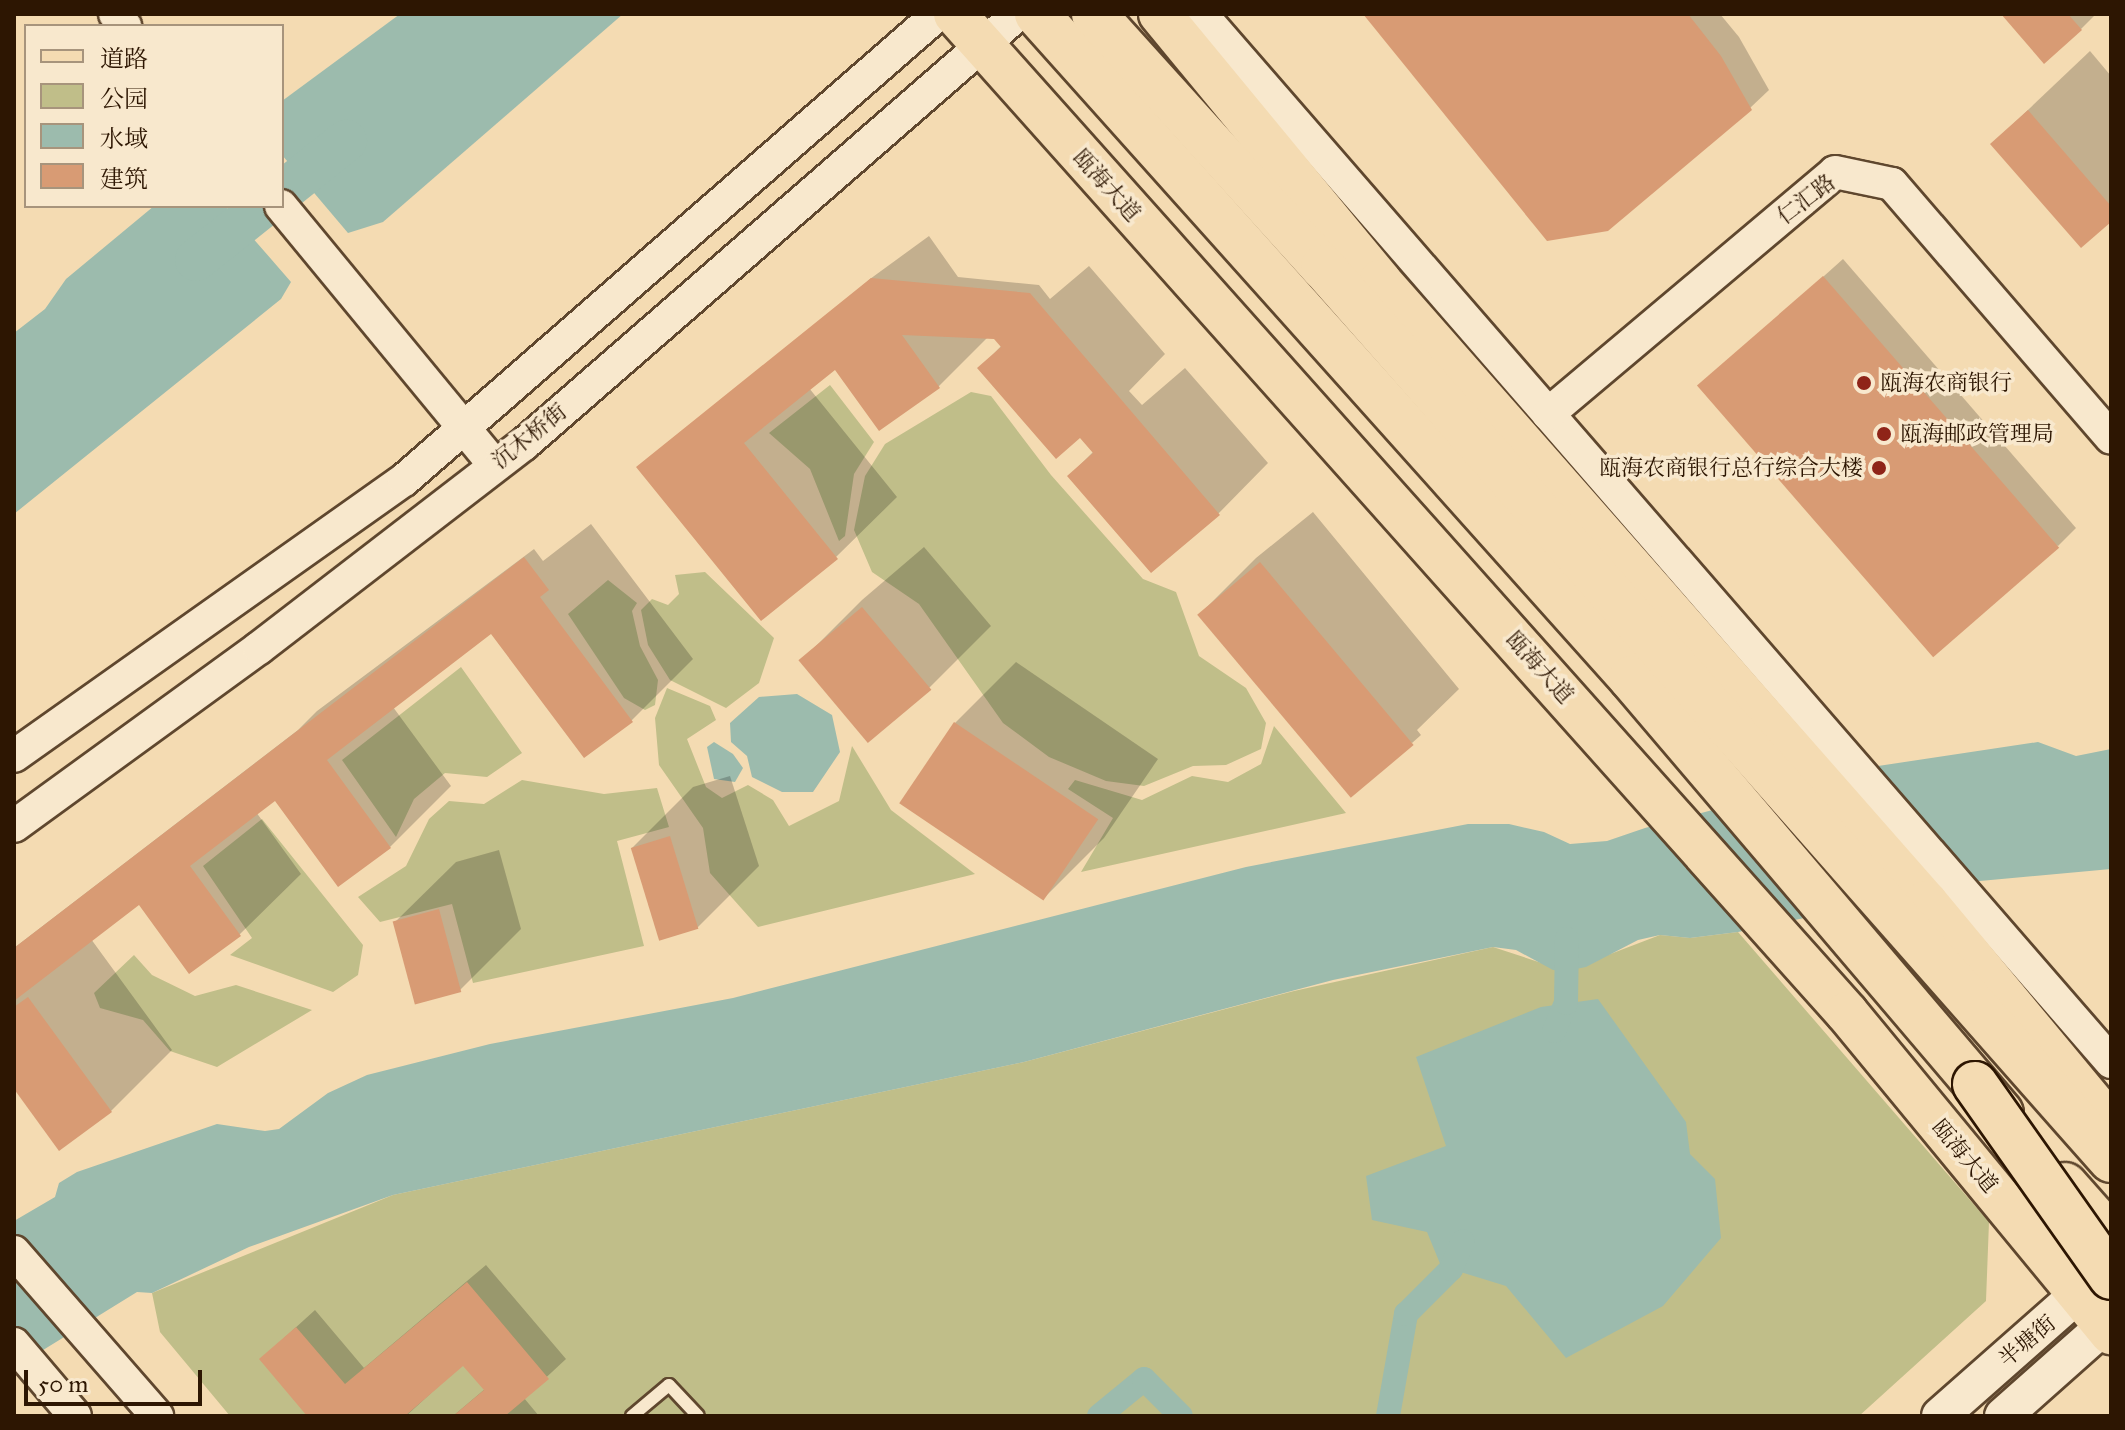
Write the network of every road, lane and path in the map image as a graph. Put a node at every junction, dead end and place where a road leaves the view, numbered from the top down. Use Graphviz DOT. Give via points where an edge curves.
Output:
graph roads {
  1 [pos="938,14"];
  2 [pos="955,14"];
  3 [pos="1018,14"];
  4 [pos="1037,14"];
  5 [pos="1094,14"];
  6 [pos="1130,14"];
  7 [pos="1160,14"];
  8 [pos="1201,14"];
  9 [pos="983,45"];
  10 [pos="283,208"];
  11 [pos="1323,267"];
  12 [pos="1380,281"];
  13 [pos="1475,329"];
  14 [pos="1548,414"];
  15 [pos="462,429"];
  16 [pos="2111,438"];
  17 [pos="494,464"];
  18 [pos="14,756"];
  19 [pos="1838,776"];
  20 [pos="14,826"];
  21 [pos="1938,891"];
  22 [pos="2111,1062"];
  23 [pos="1975,1084"];
  24 [pos="2111,1125"];
  25 [pos="2111,1160"];
  26 [pos="2111,1237"];
  27 [pos="14,1252"];
  28 [pos="2111,1263"];
  29 [pos="2104,1310"];
  30 [pos="14,1344"];
  31 [pos="71,1411"];
  32 [pos="157,1416"];
  33 [pos="632,1416"];
  34 [pos="698,1416"];
  35 [pos="1940,1416"];
  36 [pos="2003,1416"];
  1 -- 15 [label="street"];
  2 -- 9 [label="main road, 瓯海大道"];
  3 -- 9 [label="street, 沉木桥街"];
  4 -- 23 [label="highway" via="1631,678"];
  5 -- 11 [label="highway"];
  6 -- 11 [label="highway"];
  7 -- 12 [label="main road"];
  8 -- 13 [label="street"];
  9 -- 17 [label="street, 沉木桥街" via="524,444"];
  9 -- 29 [label="main road, 瓯海大道" via="1642,781"];
  10 -- 15 [label="street"];
  11 -- 25 [label="highway"];
  12 -- 13 [label="street"];
  12 -- 19 [label="main road"];
  13 -- 14 [label="street"];
  14 -- 16 [label="street, 仁汇路" via="1835,172 1892,184"];
  14 -- 19 [label="street"];
  15 -- 17 [label="street"];
  15 -- 18 [label="street" via="404,480"];
  17 -- 20 [label="street, 沉木桥街" via="259,648"];
  19 -- 21 [label="main road"];
  21 -- 22 [label="street"];
  21 -- 24 [label="main road"];
  23 -- 26 [label="highway, bridge"];
  23 -- 29 [label="highway, bridge"];
  27 -- 32 [label="street"];
  28 -- 29 [label="main road, 半塘街"];
  29 -- 35 [label="main road, 半塘街"];
  29 -- 36 [label="main road, 半塘街"];
  30 -- 31 [label="street"];
  33 -- 34 [label="lane" via="669,1385"];
}
